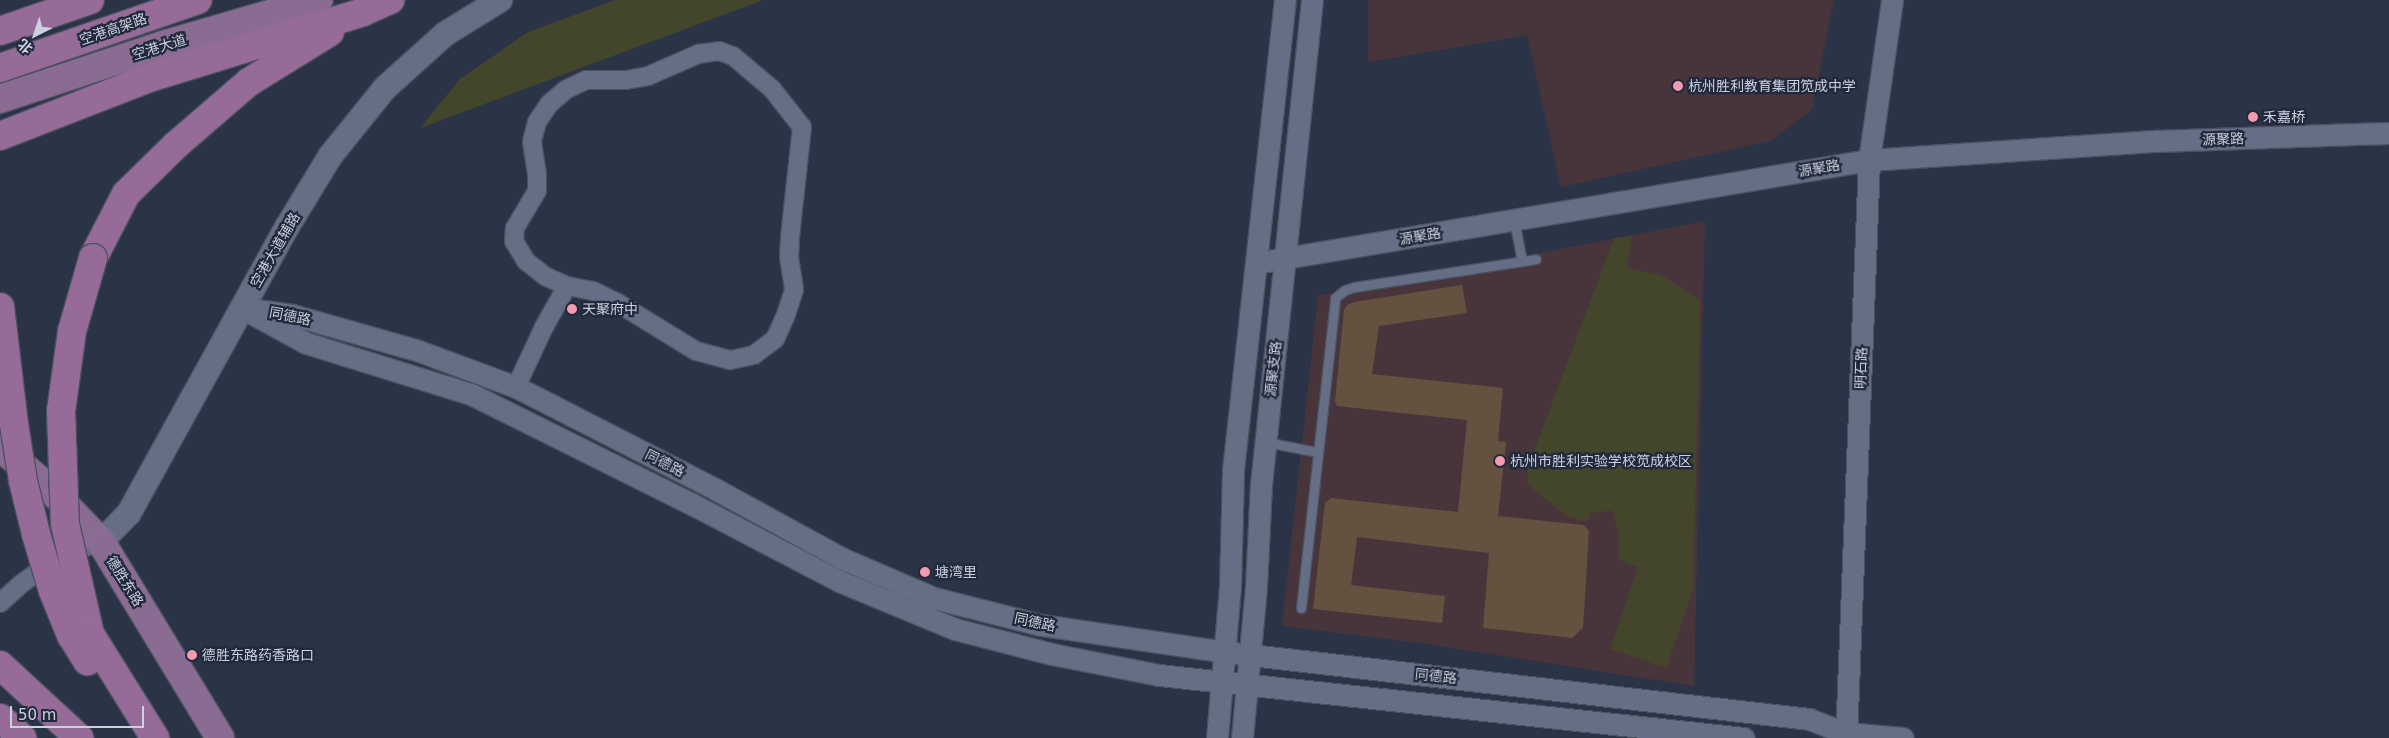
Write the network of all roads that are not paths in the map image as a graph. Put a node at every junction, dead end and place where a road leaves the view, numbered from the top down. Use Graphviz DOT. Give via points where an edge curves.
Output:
graph roads {
  1 [pos="90,0"];
  2 [pos="198,0"];
  3 [pos="319,0"];
  4 [pos="390,0"];
  5 [pos="500,0"];
  6 [pos="1285,0"];
  7 [pos="1312,0"];
  8 [pos="1892,0"];
  9 [pos="363,12"];
  10 [pos="0,31"];
  11 [pos="0,68"];
  12 [pos="0,99"];
  13 [pos="2389,134"];
  14 [pos="0,136"];
  15 [pos="1869,160"];
  16 [pos="1514,220"];
  17 [pos="1285,258"];
  18 [pos="1536,259"];
  19 [pos="1522,261"];
  20 [pos="1256,263"];
  21 [pos="567,286"];
  22 [pos="0,307"];
  23 [pos="242,308"];
  24 [pos="516,386"];
  25 [pos="1266,442"];
  26 [pos="0,447"];
  27 [pos="1317,452"];
  28 [pos="100,542"];
  29 [pos="0,603"];
  30 [pos="1301,608"];
  31 [pos="1225,652"];
  32 [pos="1250,655"];
  33 [pos="0,665"];
  34 [pos="1222,682"];
  35 [pos="1247,685"];
  36 [pos="0,718"];
  37 [pos="1846,735"];
  38 [pos="22,738"];
  39 [pos="79,738"];
  40 [pos="145,738"];
  41 [pos="155,738"];
  42 [pos="220,738"];
  43 [pos="1217,738"];
  44 [pos="1242,738"];
  45 [pos="1744,738"];
  46 [pos="1820,738"];
  47 [pos="1903,738"];
  1 -- 10 [label="highway"];
  2 -- 11 [label="highway, 空港高架路"];
  3 -- 12 [label="main road, 空港大道" via="163,45"];
  4 -- 9 [label="highway"];
  5 -- 23 [label="main road, 空港大道辅路" via="445,34 385,88 331,155"];
  6 -- 20 [label="street, 源聚支路"];
  7 -- 17 [label="street, 源聚支路"];
  8 -- 15 [label="street, 明石路"];
  9 -- 14 [label="highway" via="152,77"];
  9 -- 41 [label="highway, bridge" via="249,82 176,145 126,194 93,258 72,331 61,411 66,524 90,634"];
  13 -- 15 [label="street, 源聚路" via="2157,141"];
  15 -- 16 [label="street, 源聚路"];
  15 -- 37 [label="street, 明石路"];
  16 -- 17 [label="street, 源聚路"];
  16 -- 19 [label="lane"];
  17 -- 20 [label="street, 源聚路"];
  17 -- 25 [label="street, 源聚支路"];
  18 -- 19 [label="lane"];
  19 -- 27 [label="lane" via="1354,288 1338,294 1332,305"];
  20 -- 31 [label="street, 源聚支路" via="1233,470"];
  21 -- 21 [label="street" via="545,276 526,261 514,240 515,228 537,191 532,141 537,122 549,104 567,89 586,80 626,80 648,76 698,54 719,51 733,56 772,89 802,127 789,257 794,290 786,317 774,339 754,355 730,360 696,351 593,291"];
  21 -- 24 [label="street"];
  22 -- 40 [label="highway, bridge" via="23,481 53,592 71,635 98,679"];
  23 -- 24 [label="street, 同德路" via="293,315 419,351"];
  23 -- 28 [label="main road, 空港大道辅路" via="129,513"];
  23 -- 34 [label="street, 同德路" via="306,343 471,394 839,581 955,628 1052,654 1159,675"];
  24 -- 31 [label="street, 同德路" via="841,558 934,598 1041,625"];
  25 -- 27 [label="lane"];
  25 -- 32 [label="street, 源聚支路"];
  26 -- 28 [label="main road, 德胜东路" via="50,489"];
  27 -- 30 [label="lane"];
  28 -- 29 [label="street" via="61,555"];
  28 -- 42 [label="main road, 德胜东路"];
  31 -- 32 [label="street, 同德路"];
  31 -- 34 [label="street, 源聚支路"];
  32 -- 35 [label="street, 源聚支路"];
  32 -- 37 [label="street, 同德路" via="1810,719"];
  33 -- 39 [label="highway"];
  34 -- 35 [label="street, 同德路"];
  34 -- 43 [label="street, 源聚支路"];
  35 -- 44 [label="street, 源聚支路"];
  35 -- 45 [label="street, 同德路"];
  36 -- 38 [label="highway"];
  37 -- 46 [label="street, 同德路"];
  37 -- 47 [label="street, 同德路"];
}
